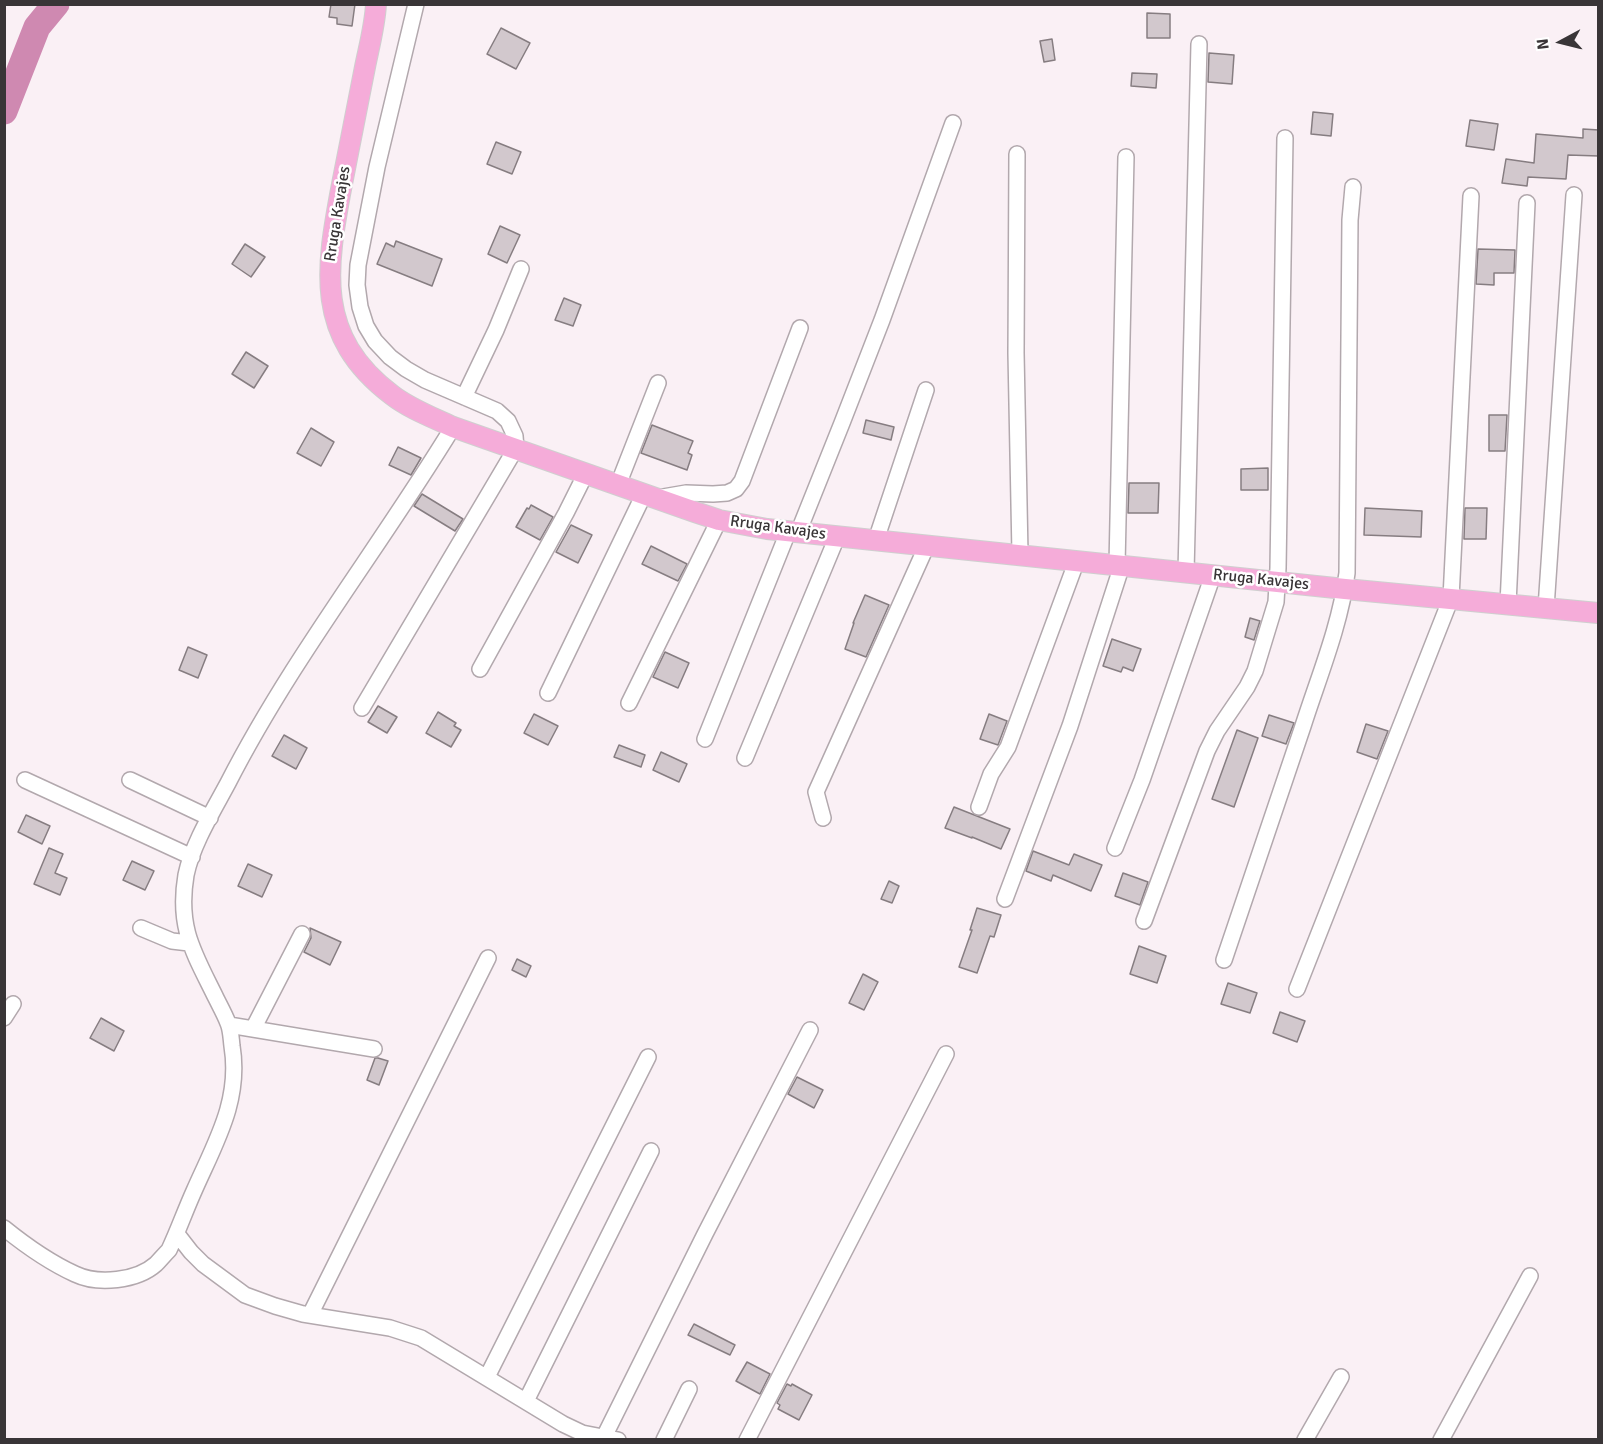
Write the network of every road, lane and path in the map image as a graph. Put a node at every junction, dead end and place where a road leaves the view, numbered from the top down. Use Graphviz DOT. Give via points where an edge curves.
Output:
graph roads {
  1 [pos="376,4"];
  2 [pos="417,4"];
  3 [pos="1199,44"];
  4 [pos="953,123"];
  5 [pos="1286,138"];
  6 [pos="1017,154"];
  7 [pos="1126,157"];
  8 [pos="1353,187"];
  9 [pos="1574,195"];
  10 [pos="1471,196"];
  11 [pos="1527,203"];
  12 [pos="521,269"];
  13 [pos="800,328"];
  14 [pos="658,383"];
  15 [pos="926,390"];
  16 [pos="464,397"];
  17 [pos="453,427"];
  18 [pos="516,448"];
  19 [pos="586,473"];
  20 [pos="618,485"];
  21 [pos="650,496"];
  22 [pos="719,520"];
  23 [pos="793,533"];
  24 [pos="837,537"];
  25 [pos="876,540"];
  26 [pos="927,545"];
  27 [pos="1020,554"];
  28 [pos="1077,560"];
  29 [pos="1119,565"];
  30 [pos="1186,572"];
  31 [pos="1213,575"];
  32 [pos="1278,582"];
  33 [pos="1345,589"];
  34 [pos="1451,598"];
  35 [pos="1508,604"];
  36 [pos="1546,608"];
  37 [pos="1599,613"];
  38 [pos="480,669"];
  39 [pos="548,693"];
  40 [pos="629,703"];
  41 [pos="362,708"];
  42 [pos="705,739"];
  43 [pos="745,758"];
  44 [pos="25,780"];
  45 [pos="130,780"];
  46 [pos="979,807"];
  47 [pos="210,818"];
  48 [pos="823,818"];
  49 [pos="1115,848"];
  50 [pos="192,857"];
  51 [pos="1005,899"];
  52 [pos="1144,921"];
  53 [pos="141,928"];
  54 [pos="302,934"];
  55 [pos="189,943"];
  56 [pos="488,958"];
  57 [pos="1224,960"];
  58 [pos="1298,989"];
  59 [pos="13,1004"];
  60 [pos="4,1018"];
  61 [pos="229,1024"];
  62 [pos="253,1029"];
  63 [pos="810,1030"];
  64 [pos="374,1049"];
  65 [pos="946,1053"];
  66 [pos="648,1057"];
  67 [pos="651,1151"];
  68 [pos="4,1228"];
  69 [pos="177,1234"];
  70 [pos="1530,1276"];
  71 [pos="310,1315"];
  72 [pos="487,1377"];
  73 [pos="1341,1377"];
  74 [pos="689,1389"];
  75 [pos="526,1401"];
  76 [pos="611,1438"];
  77 [pos="664,1440"];
  78 [pos="747,1440"];
  79 [pos="1305,1440"];
  80 [pos="1441,1440"];
  1 -- 17 [label="main road, Rruga Kavajes" via="331,245 331,299 347,346 371,376 404,403"];
  2 -- 16 [label="street" via="377,167 358,265 358,296 366,326 390,357 416,375"];
  3 -- 30 [label="street"];
  4 -- 23 [label="street" via="854,392"];
  5 -- 32 [label="street"];
  6 -- 27 [label="street"];
  7 -- 29 [label="street"];
  8 -- 33 [label="street"];
  9 -- 36 [label="street"];
  10 -- 34 [label="street"];
  11 -- 35 [label="street"];
  12 -- 16 [label="street"];
  13 -- 21 [label="street" via="736,489 727,493"];
  14 -- 20 [label="street"];
  15 -- 25 [label="street"];
  16 -- 18 [label="street" via="497,411 508,421"];
  17 -- 18 [label="main road, Rruga Kavajes"];
  17 -- 47 [label="street" via="278,693"];
  18 -- 19 [label="main road, Rruga Kavajes"];
  18 -- 41 [label="street"];
  19 -- 20 [label="main road, Rruga Kavajes"];
  19 -- 38 [label="street"];
  20 -- 21 [label="main road, Rruga Kavajes"];
  21 -- 22 [label="main road, Rruga Kavajes"];
  21 -- 39 [label="street"];
  22 -- 23 [label="main road, Rruga Kavajes"];
  22 -- 40 [label="street"];
  23 -- 24 [label="main road, Rruga Kavajes"];
  23 -- 42 [label="street"];
  24 -- 25 [label="main road, Rruga Kavajes"];
  24 -- 43 [label="street"];
  25 -- 26 [label="main road, Rruga Kavajes"];
  26 -- 27 [label="main road, Rruga Kavajes"];
  26 -- 48 [label="street" via="816,792"];
  27 -- 28 [label="main road, Rruga Kavajes"];
  28 -- 29 [label="main road, Rruga Kavajes"];
  28 -- 46 [label="street" via="1008,747 991,774"];
  29 -- 30 [label="main road, Rruga Kavajes"];
  29 -- 51 [label="street" via="1070,726"];
  30 -- 31 [label="main road, Rruga Kavajes"];
  31 -- 32 [label="main road, Rruga Kavajes"];
  31 -- 49 [label="street"];
  32 -- 33 [label="main road, Rruga Kavajes"];
  32 -- 52 [label="street" via="1276,602 1255,671 1207,751"];
  33 -- 34 [label="main road, Rruga Kavajes"];
  33 -- 57 [label="street"];
  34 -- 35 [label="main road, Rruga Kavajes"];
  34 -- 58 [label="street"];
  35 -- 36 [label="main road, Rruga Kavajes"];
  36 -- 37 [label="main road, Rruga Kavajes"];
  44 -- 50 [label="street"];
  45 -- 47 [label="street"];
  47 -- 50 [label="street"];
  50 -- 55 [label="street" via="183,896"];
  53 -- 55 [label="street" via="172,941"];
  54 -- 62 [label="street"];
  55 -- 61 [label="street"];
  56 -- 71 [label="street"];
  59 -- 60 [label="street"];
  61 -- 62 [label="street"];
  61 -- 69 [label="street" via="235,1072 232,1098"];
  62 -- 64 [label="street"];
  63 -- 76 [label="street" via="705,1234"];
  65 -- 78 [label="street"];
  66 -- 72 [label="street"];
  67 -- 75 [label="street"];
  68 -- 69 [label="street" via="77,1275 102,1280 130,1278 154,1266"];
  69 -- 71 [label="street" via="203,1264 245,1295"];
  70 -- 80 [label="street"];
  71 -- 72 [label="street" via="408,1333"];
  72 -- 75 [label="street"];
  73 -- 79 [label="street"];
  74 -- 77 [label="street"];
  75 -- 76 [label="street" via="582,1433"];
}
